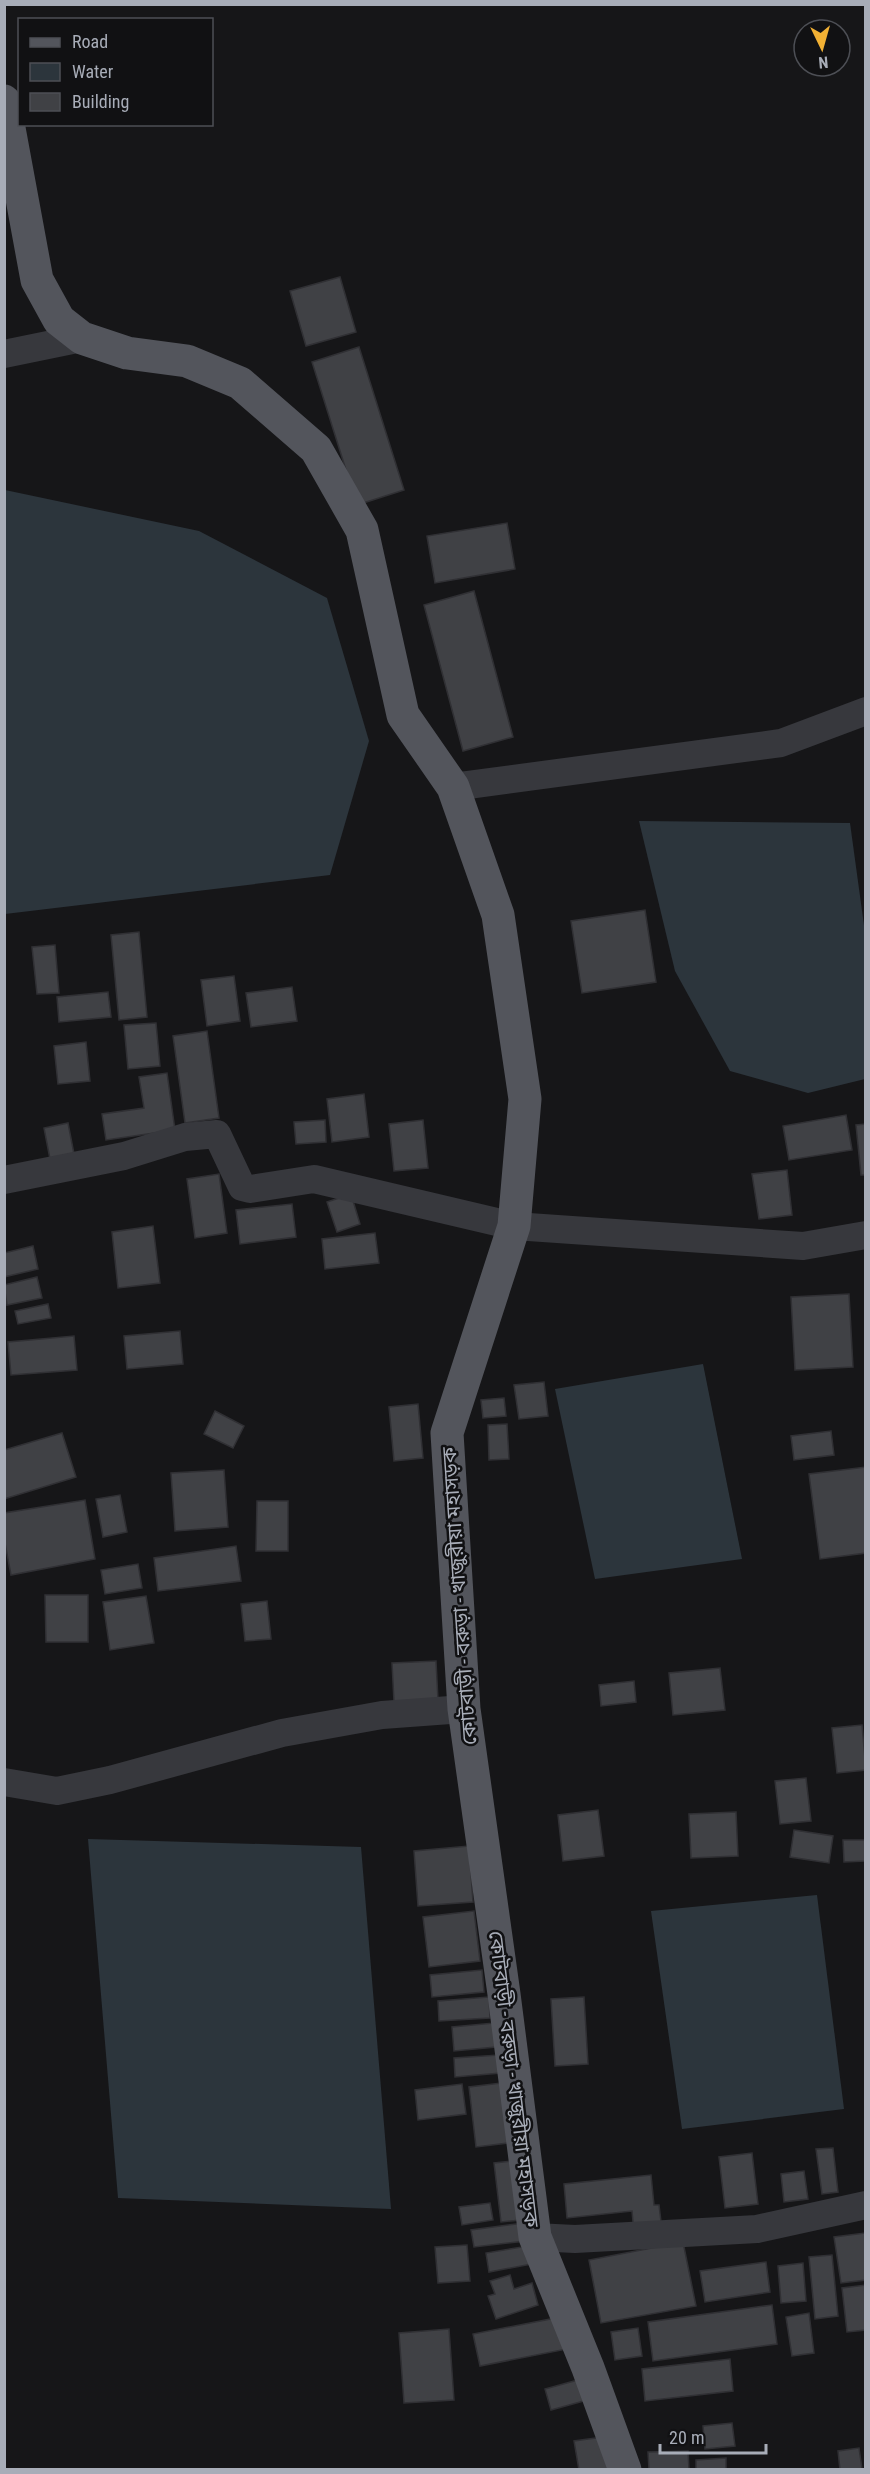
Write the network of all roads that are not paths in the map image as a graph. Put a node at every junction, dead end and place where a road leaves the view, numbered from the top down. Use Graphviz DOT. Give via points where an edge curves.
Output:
graph roads {
  1 [pos="4,101"];
  2 [pos="82,338"];
  3 [pos="4,354"];
  4 [pos="866,711"];
  5 [pos="453,787"];
  6 [pos="4,1180"];
  7 [pos="514,1226"];
  8 [pos="866,1235"];
  9 [pos="464,1709"];
  10 [pos="4,1782"];
  11 [pos="866,2205"];
  12 [pos="535,2237"];
  13 [pos="625,2469"];
  1 -- 2 [label="main road, কোটবাড়ী - বরুড়া - খাজুরীয়া মহাসড়ক" via="37,280 59,320"];
  2 -- 3 [label="street"];
  2 -- 5 [label="main road, কোটবাড়ী - বরুড়া - খাজুরীয়া মহাসড়ক" via="127,353 187,361 240,383 316,449 362,530 403,716"];
  4 -- 5 [label="street" via="781,742"];
  5 -- 7 [label="main road, কোটবাড়ী - বরুড়া - খাজুরীয়া মহাসড়ক" via="498,915 525,1099"];
  6 -- 7 [label="street" via="124,1156 185,1137 218,1134 242,1187 314,1179"];
  7 -- 8 [label="street" via="803,1246"];
  7 -- 9 [label="main road, কোটবাড়ী - বরুড়া - খাজুরীয়া মহাসড়ক" via="447,1433"];
  9 -- 10 [label="street" via="382,1715 282,1734 57,1791"];
  9 -- 12 [label="main road, কোটবাড়ী - বরুড়া - খাজুরীয়া মহাসড়ক"];
  11 -- 12 [label="street" via="757,2229 575,2239"];
  12 -- 13 [label="main road, কোটবাড়ী - বরুড়া - খাজুরীয়া মহাসড়ক"];
}
